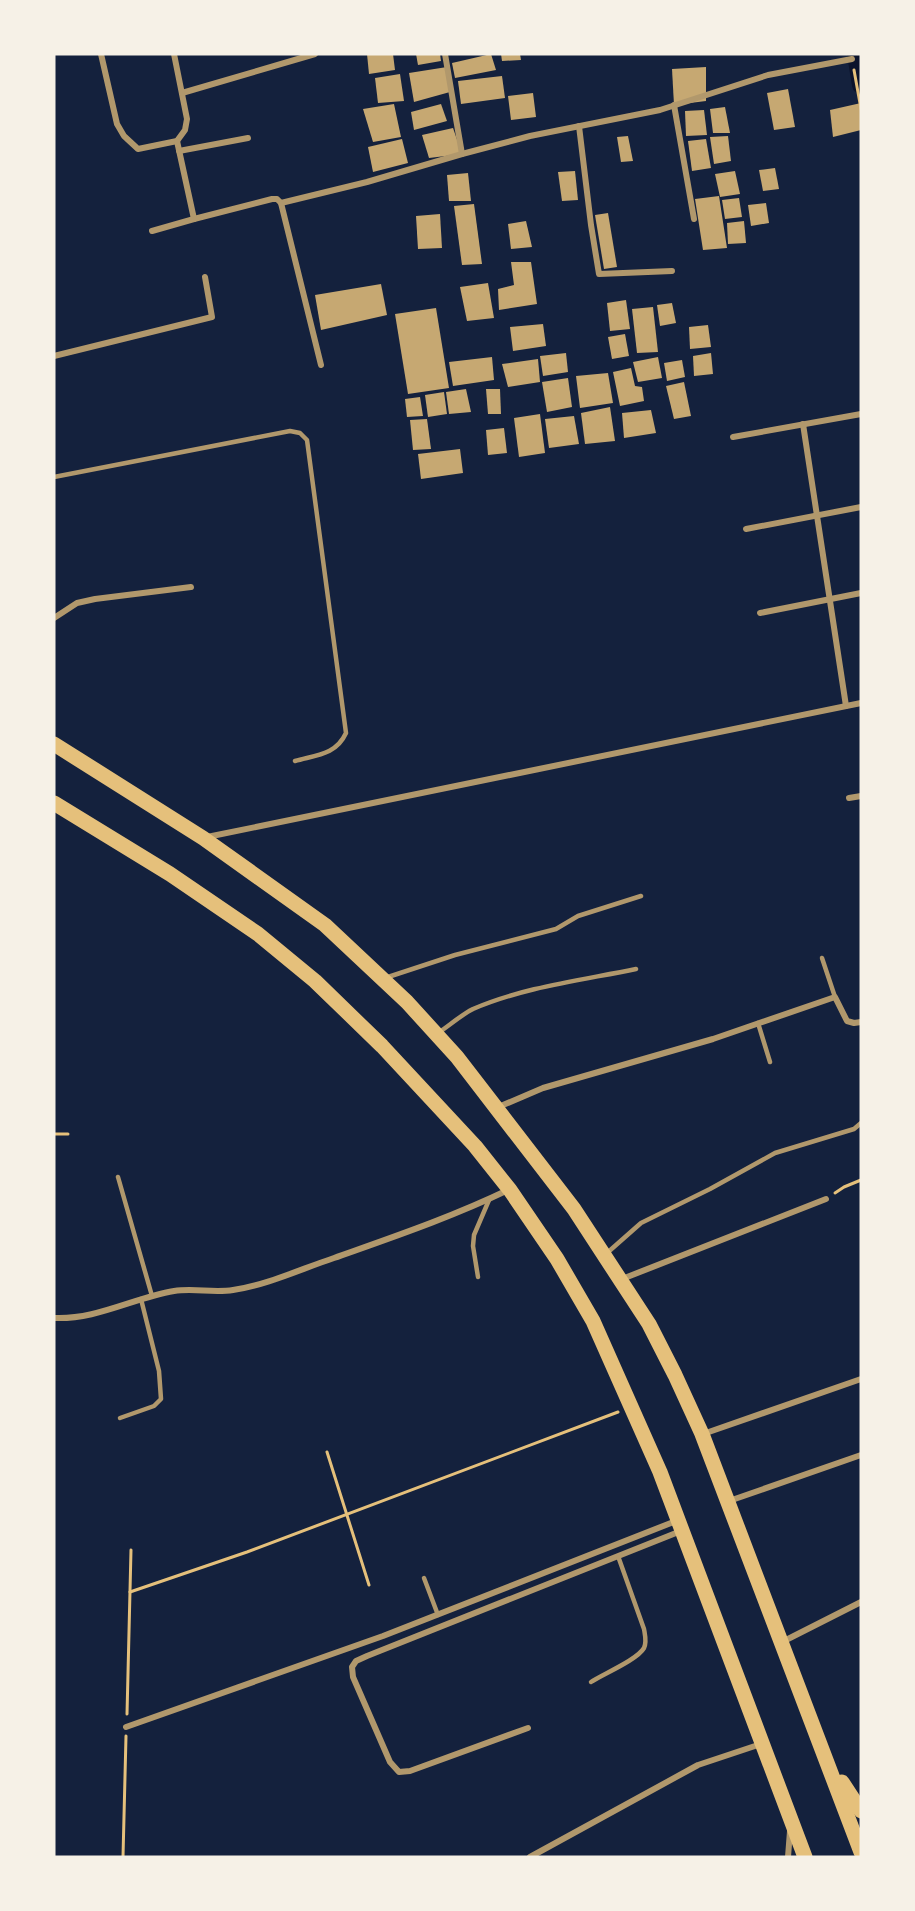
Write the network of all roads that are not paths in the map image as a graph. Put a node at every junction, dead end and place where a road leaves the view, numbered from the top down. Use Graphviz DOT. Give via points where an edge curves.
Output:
graph roads {
  1 [pos="101,54"];
  2 [pos="174,54"];
  3 [pos="315,54"];
  4 [pos="445,54"];
  5 [pos="852,59"];
  6 [pos="182,93"];
  7 [pos="674,105"];
  8 [pos="579,126"];
  9 [pos="248,138"];
  10 [pos="177,141"];
  11 [pos="179,152"];
  12 [pos="462,154"];
  13 [pos="281,202"];
  14 [pos="194,219"];
  15 [pos="694,219"];
  16 [pos="152,231"];
  17 [pos="672,271"];
  18 [pos="205,277"];
  19 [pos="54,356"];
  20 [pos="321,365"];
  21 [pos="861,414"];
  22 [pos="803,424"];
  23 [pos="734,437"];
  24 [pos="54,477"];
  25 [pos="861,507"];
  26 [pos="817,516"];
  27 [pos="746,529"];
  28 [pos="191,587"];
  29 [pos="861,593"];
  30 [pos="830,599"];
  31 [pos="760,613"];
  32 [pos="54,618"];
  33 [pos="861,703"];
  34 [pos="846,706"];
  35 [pos="54,744"];
  36 [pos="295,761"];
  37 [pos="861,796"];
  38 [pos="849,798"];
  39 [pos="54,803"];
  40 [pos="203,838"];
  41 [pos="641,896"];
  42 [pos="822,958"];
  43 [pos="636,969"];
  44 [pos="383,979"];
  45 [pos="835,997"];
  46 [pos="861,1022"];
  47 [pos="758,1023"];
  48 [pos="436,1034"];
  49 [pos="770,1062"];
  50 [pos="496,1108"];
  51 [pos="861,1123"];
  52 [pos="118,1177"];
  53 [pos="510,1190"];
  54 [pos="826,1199"];
  55 [pos="489,1200"];
  56 [pos="605,1254"];
  57 [pos="478,1277"];
  58 [pos="621,1279"];
  59 [pos="152,1296"];
  60 [pos="141,1299"];
  61 [pos="54,1318"];
  62 [pos="861,1379"];
  63 [pos="120,1418"];
  64 [pos="702,1434"];
  65 [pos="861,1455"];
  66 [pos="729,1501"];
  67 [pos="679,1526"];
  68 [pos="618,1556"];
  69 [pos="424,1578"];
  70 [pos="861,1602"];
  71 [pos="438,1615"];
  72 [pos="782,1642"];
  73 [pos="591,1682"];
  74 [pos="126,1727"];
  75 [pos="528,1728"];
  76 [pos="761,1744"];
  77 [pos="826,1757"];
  78 [pos="861,1811"];
  79 [pos="791,1818"];
  80 [pos="861,1852"];
  81 [pos="530,1857"];
  82 [pos="788,1857"];
  83 [pos="805,1857"];
  1 -- 10 [label="street" via="117,124 124,136 138,149"];
  2 -- 6 [label="street"];
  3 -- 6 [label="street"];
  4 -- 12 [label="street"];
  5 -- 7 [label="street" via="768,75"];
  6 -- 10 [label="street" via="187,119"];
  7 -- 8 [label="street"];
  7 -- 15 [label="street"];
  8 -- 12 [label="street"];
  8 -- 17 [label="street" via="599,274"];
  9 -- 11 [label="street"];
  10 -- 11 [label="street"];
  11 -- 14 [label="street"];
  12 -- 13 [label="street"];
  13 -- 14 [label="street" via="272,199"];
  13 -- 20 [label="street"];
  14 -- 16 [label="street"];
  18 -- 19 [label="street" via="212,317"];
  21 -- 22 [label="street"];
  22 -- 23 [label="street"];
  22 -- 26 [label="street"];
  24 -- 36 [label="lane" via="290,431 307,440 346,734 336,750"];
  25 -- 26 [label="street"];
  26 -- 27 [label="street"];
  26 -- 30 [label="street"];
  28 -- 32 [label="street" via="77,603"];
  29 -- 30 [label="street"];
  30 -- 31 [label="street"];
  30 -- 34 [label="street"];
  33 -- 34 [label="street"];
  34 -- 40 [label="street"];
  35 -- 40 [label="main road"];
  37 -- 38 [label="street"];
  39 -- 53 [label="main road" via="258,934 315,981 382,1046 475,1146"];
  40 -- 44 [label="main road" via="325,925"];
  41 -- 44 [label="lane" via="578,916 556,929 455,955"];
  42 -- 45 [label="lane"];
  43 -- 48 [label="lane" via="497,1000 471,1010"];
  44 -- 48 [label="main road"];
  45 -- 46 [label="street" via="847,1021"];
  45 -- 47 [label="street"];
  47 -- 49 [label="lane"];
  47 -- 50 [label="street" via="543,1088"];
  48 -- 50 [label="main road"];
  50 -- 56 [label="main road"];
  51 -- 56 [label="lane" via="854,1129 775,1153 641,1223"];
  52 -- 59 [label="lane"];
  53 -- 55 [label="street"];
  53 -- 67 [label="main road" via="557,1258 593,1322 660,1472"];
  54 -- 58 [label="street"];
  55 -- 57 [label="lane" via="474,1236"];
  55 -- 59 [label="street" via="245,1287"];
  56 -- 58 [label="main road"];
  58 -- 64 [label="main road" via="654,1334"];
  59 -- 60 [label="street"];
  60 -- 61 [label="street" via="102,1313"];
  60 -- 63 [label="lane" via="159,1371 161,1399 154,1406"];
  62 -- 64 [label="street"];
  64 -- 66 [label="main road"];
  65 -- 66 [label="street"];
  66 -- 72 [label="main road"];
  67 -- 68 [label="street"];
  67 -- 71 [label="street"];
  67 -- 76 [label="main road"];
  68 -- 73 [label="lane" via="646,1640 644,1649 636,1656"];
  68 -- 75 [label="street" via="367,1656 352,1667 390,1762 399,1772"];
  69 -- 71 [label="lane"];
  70 -- 72 [label="street"];
  71 -- 74 [label="street"];
  72 -- 77 [label="main road"];
  76 -- 79 [label="main road"];
  76 -- 81 [label="street" via="698,1765"];
  77 -- 78 [label="main road"];
  77 -- 80 [label="main road"];
  79 -- 82 [label="street"];
  79 -- 83 [label="main road"];
}
